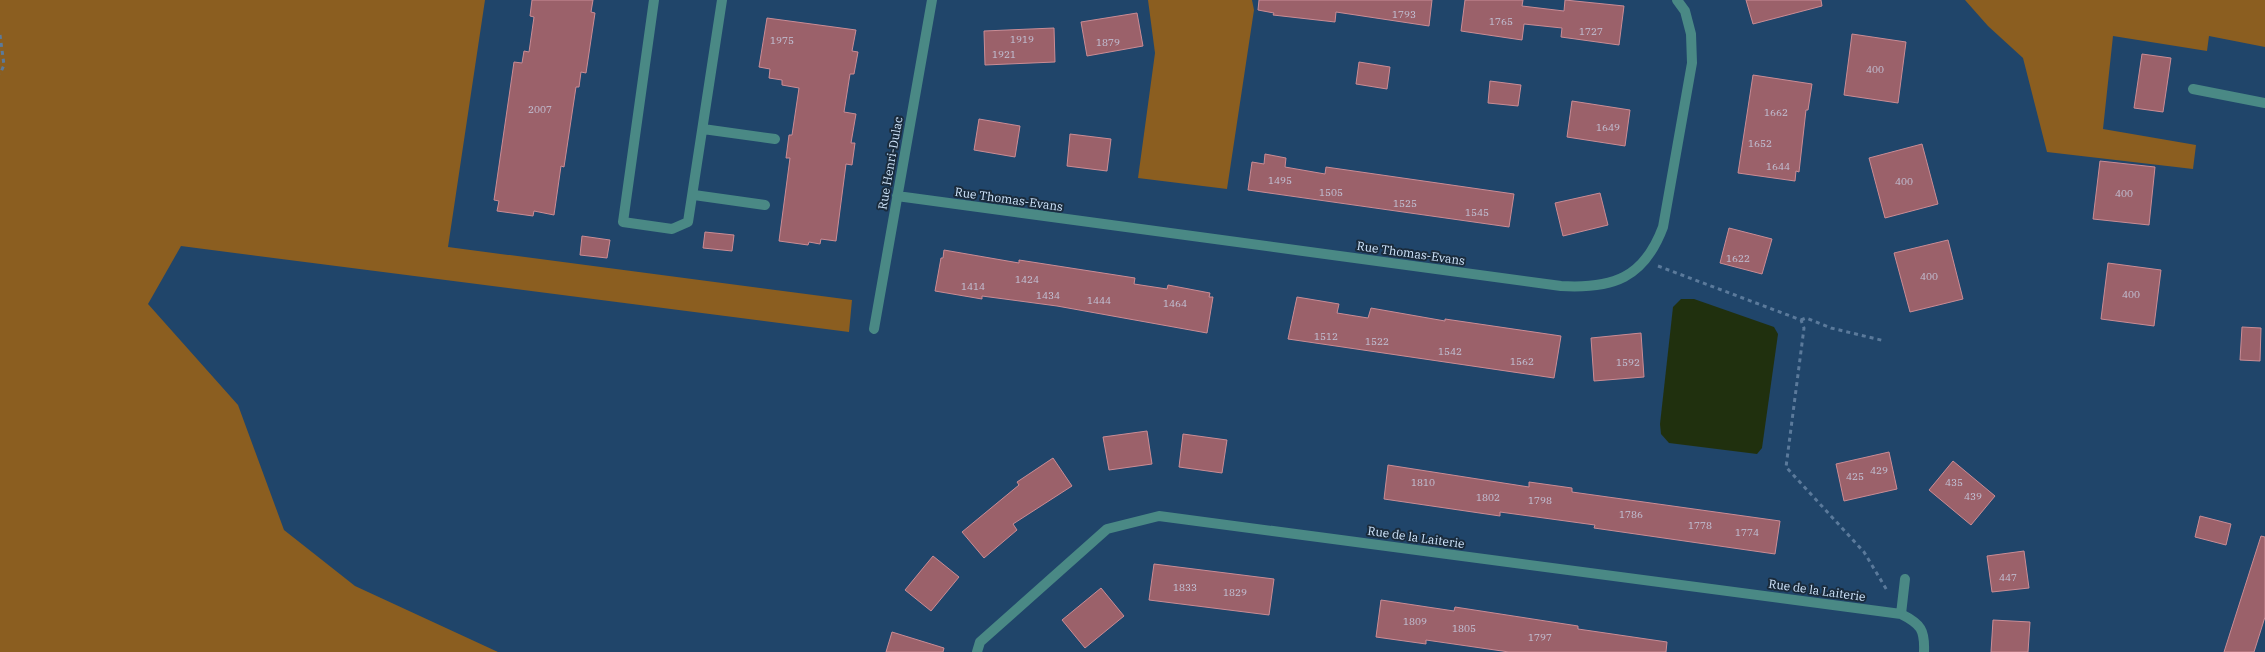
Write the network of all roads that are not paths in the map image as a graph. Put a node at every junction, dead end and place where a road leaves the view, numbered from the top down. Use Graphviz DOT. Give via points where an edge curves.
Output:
graph roads {
  1 [pos="654,0"];
  2 [pos="722,0"];
  3 [pos="932,0"];
  4 [pos="1677,0"];
  5 [pos="2193,89"];
  6 [pos="2265,103"];
  7 [pos="703,129"];
  8 [pos="775,139"];
  9 [pos="694,195"];
  10 [pos="897,196"];
  11 [pos="765,205"];
  12 [pos="874,330"];
  13 [pos="1905,579"];
  14 [pos="1901,614"];
  15 [pos="977,652"];
  16 [pos="1924,652"];
  1 -- 9 [label="street" via="623,222 672,229 688,222"];
  2 -- 7 [label="street"];
  3 -- 10 [label="street, Rue Henri-Dulac"];
  4 -- 10 [label="street, Rue Thomas-Evans" via="1685,11 1691,34 1692,63 1663,227 1655,249 1646,261 1619,280 1590,288"];
  5 -- 6 [label="street"];
  7 -- 8 [label="street"];
  7 -- 9 [label="street"];
  9 -- 11 [label="street"];
  10 -- 12 [label="street, Rue Henri-Dulac"];
  13 -- 14 [label="street"];
  14 -- 15 [label="street, Rue de la Laiterie" via="1159,516 1107,529 980,642"];
  14 -- 16 [label="street" via="1915,621 1924,632"];
}
